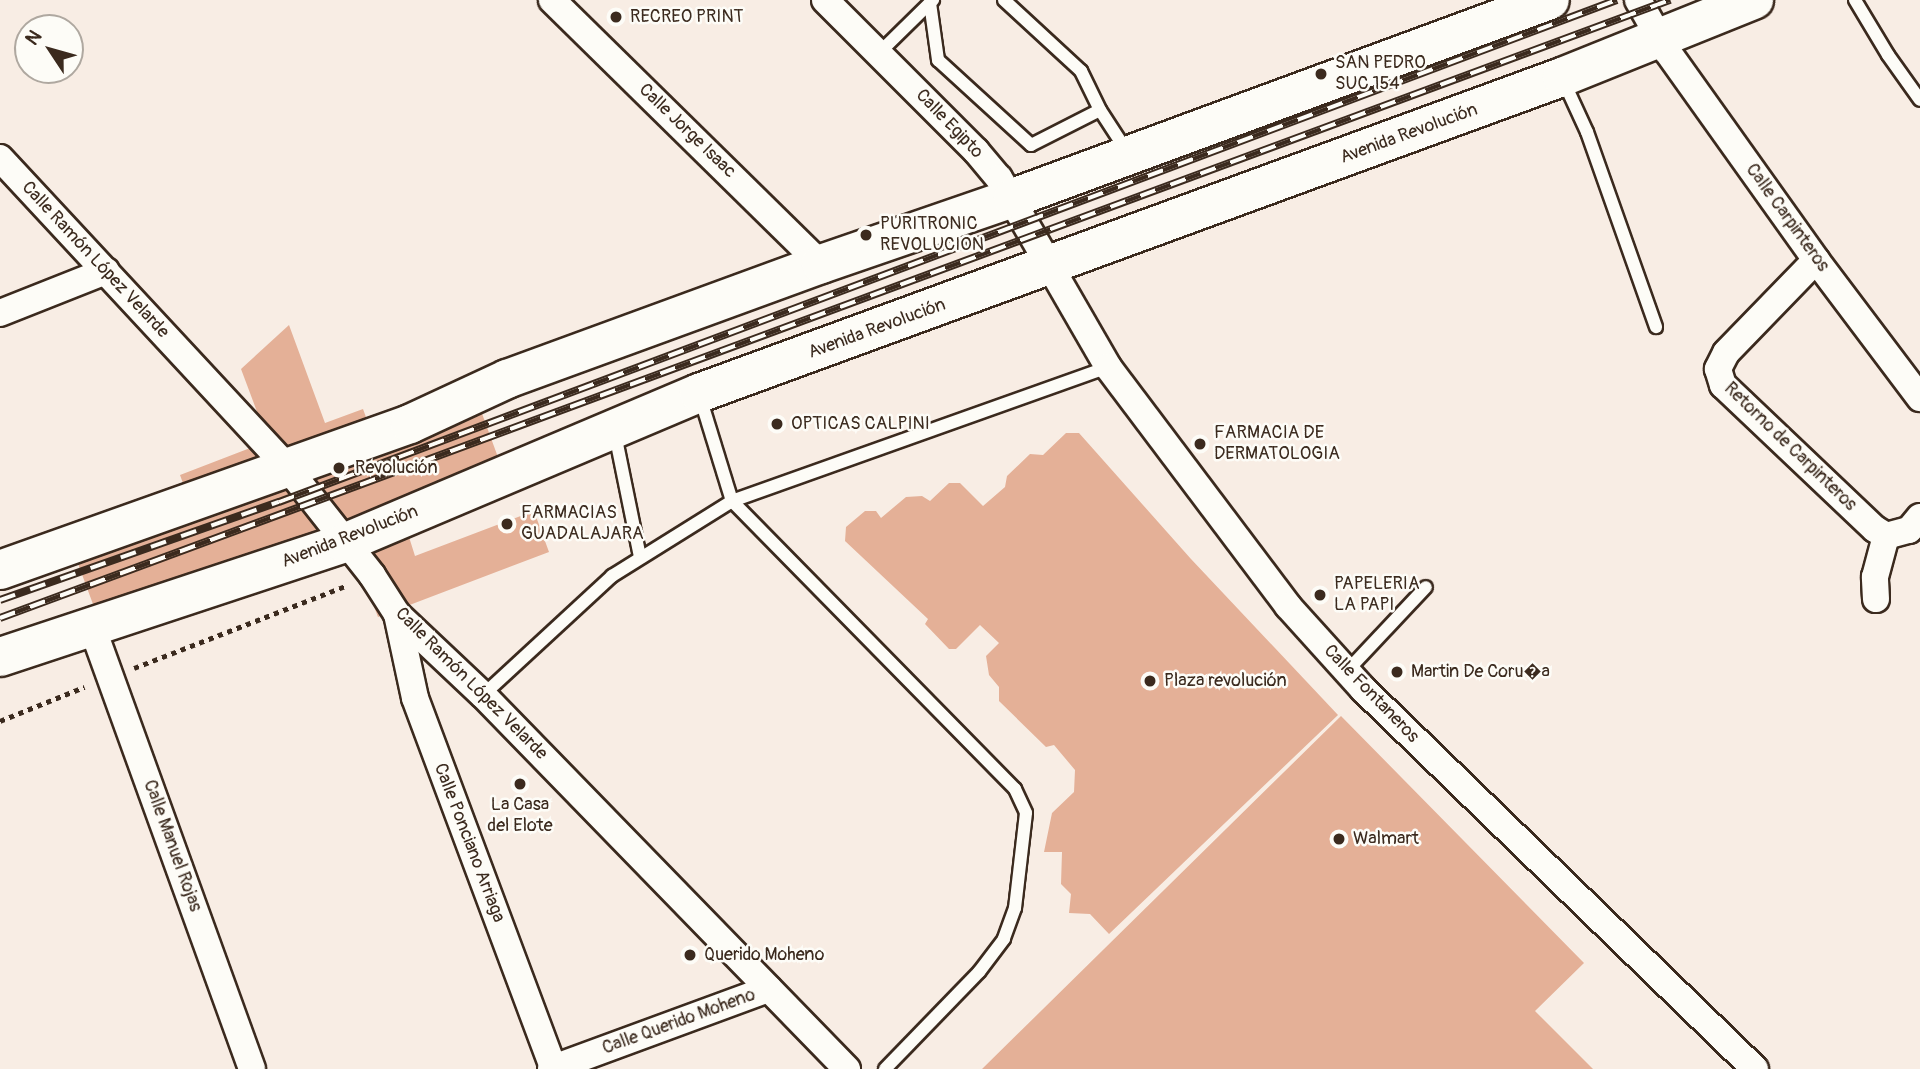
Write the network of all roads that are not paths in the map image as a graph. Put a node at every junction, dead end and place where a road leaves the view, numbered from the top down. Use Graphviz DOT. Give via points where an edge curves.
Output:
graph roads {
  1 [pos="552,0"];
  2 [pos="825,0"];
  3 [pos="1004,0"];
  4 [pos="1550,0"];
  5 [pos="1638,0"];
  6 [pos="1754,0"];
  7 [pos="1855,0"];
  8 [pos="932,1"];
  9 [pos="1657,37"];
  10 [pos="879,53"];
  11 [pos="1562,77"];
  12 [pos="1920,100"];
  13 [pos="1100,110"];
  14 [pos="1129,153"];
  15 [pos="0,158"];
  16 [pos="1013,198"];
  17 [pos="1816,260"];
  18 [pos="821,264"];
  19 [pos="1049,267"];
  20 [pos="106,271"];
  21 [pos="0,313"];
  22 [pos="1656,327"];
  23 [pos="1108,367"];
  24 [pos="699,393"];
  25 [pos="1920,398"];
  26 [pos="614,428"];
  27 [pos="286,466"];
  28 [pos="732,501"];
  29 [pos="1920,517"];
  30 [pos="1886,536"];
  31 [pos="344,542"];
  32 [pos="640,557"];
  33 [pos="0,570"];
  34 [pos="1426,586"];
  35 [pos="1876,599"];
  36 [pos="397,614"];
  37 [pos="91,624"];
  38 [pos="0,657"];
  39 [pos="1347,671"];
  40 [pos="483,695"];
  41 [pos="769,989"];
  42 [pos="252,1069"];
  43 [pos="553,1069"];
  44 [pos="847,1069"];
  45 [pos="886,1069"];
  46 [pos="1755,1069"];
  1 -- 18 [label="street, Calle Jorge Isaac"];
  2 -- 10 [label="street, Calle Egipto"];
  3 -- 13 [label="lane" via="1081,71"];
  4 -- 14 [label="main road"];
  5 -- 9 [label="street, Calle Carpinteros"];
  6 -- 9 [label="main road, Avenida Revolución"];
  7 -- 12 [label="lane"];
  8 -- 10 [label="lane"];
  8 -- 13 [label="lane" via="938,60 1031,145"];
  9 -- 11 [label="main road, Avenida Revolución"];
  9 -- 17 [label="street, Calle Carpinteros"];
  10 -- 16 [label="street, Calle Egipto" via="976,151"];
  11 -- 19 [label="main road, Avenida Revolución"];
  11 -- 22 [label="lane" via="1587,132"];
  13 -- 14 [label="lane"];
  14 -- 16 [label="main road"];
  15 -- 20 [label="street, Calle Ramón López Velarde"];
  16 -- 18 [label="main road"];
  16 -- 19 [label="street, Calle Egipto"];
  17 -- 25 [label="street, Calle Carpinteros"];
  17 -- 30 [label="street, Retorno de Carpinteros" via="1726,353 1718,369 1723,385"];
  18 -- 27 [label="main road" via="507,379 410,424"];
  19 -- 23 [label="street, Calle Fontaneros"];
  19 -- 24 [label="main road, Avenida Revolución"];
  20 -- 21 [label="street"];
  20 -- 27 [label="street, Calle Ramón López Velarde"];
  23 -- 28 [label="lane"];
  23 -- 39 [label="street, Calle Fontaneros" via="1288,606"];
  24 -- 26 [label="main road, Avenida Revolución"];
  24 -- 28 [label="lane"];
  26 -- 31 [label="main road, Avenida Revolución"];
  26 -- 32 [label="lane"];
  27 -- 31 [label="street, Calle Ramón López Velarde"];
  27 -- 33 [label="main road"];
  28 -- 32 [label="lane"];
  28 -- 45 [label="lane" via="1015,789 1026,813 1015,908 1004,939 979,972"];
  29 -- 30 [label="street" via="1909,530"];
  30 -- 35 [label="street" via="1875,577"];
  31 -- 36 [label="street, Calle Ramón López Velarde"];
  31 -- 37 [label="main road, Avenida Revolución"];
  32 -- 40 [label="lane" via="612,576"];
  34 -- 39 [label="lane"];
  36 -- 40 [label="street, Calle Ramón López Velarde"];
  36 -- 43 [label="street, Calle Ponciano Arriaga" via="415,698"];
  37 -- 38 [label="main road, Avenida Revolución"];
  37 -- 42 [label="street, Calle Manuel Rojas"];
  39 -- 46 [label="street, Calle Fontaneros"];
  40 -- 41 [label="street, Calle Ramón López Velarde"];
  41 -- 43 [label="street, Calle Querido Moheno"];
  41 -- 44 [label="street, Calle Ramón López Velarde"];
}
